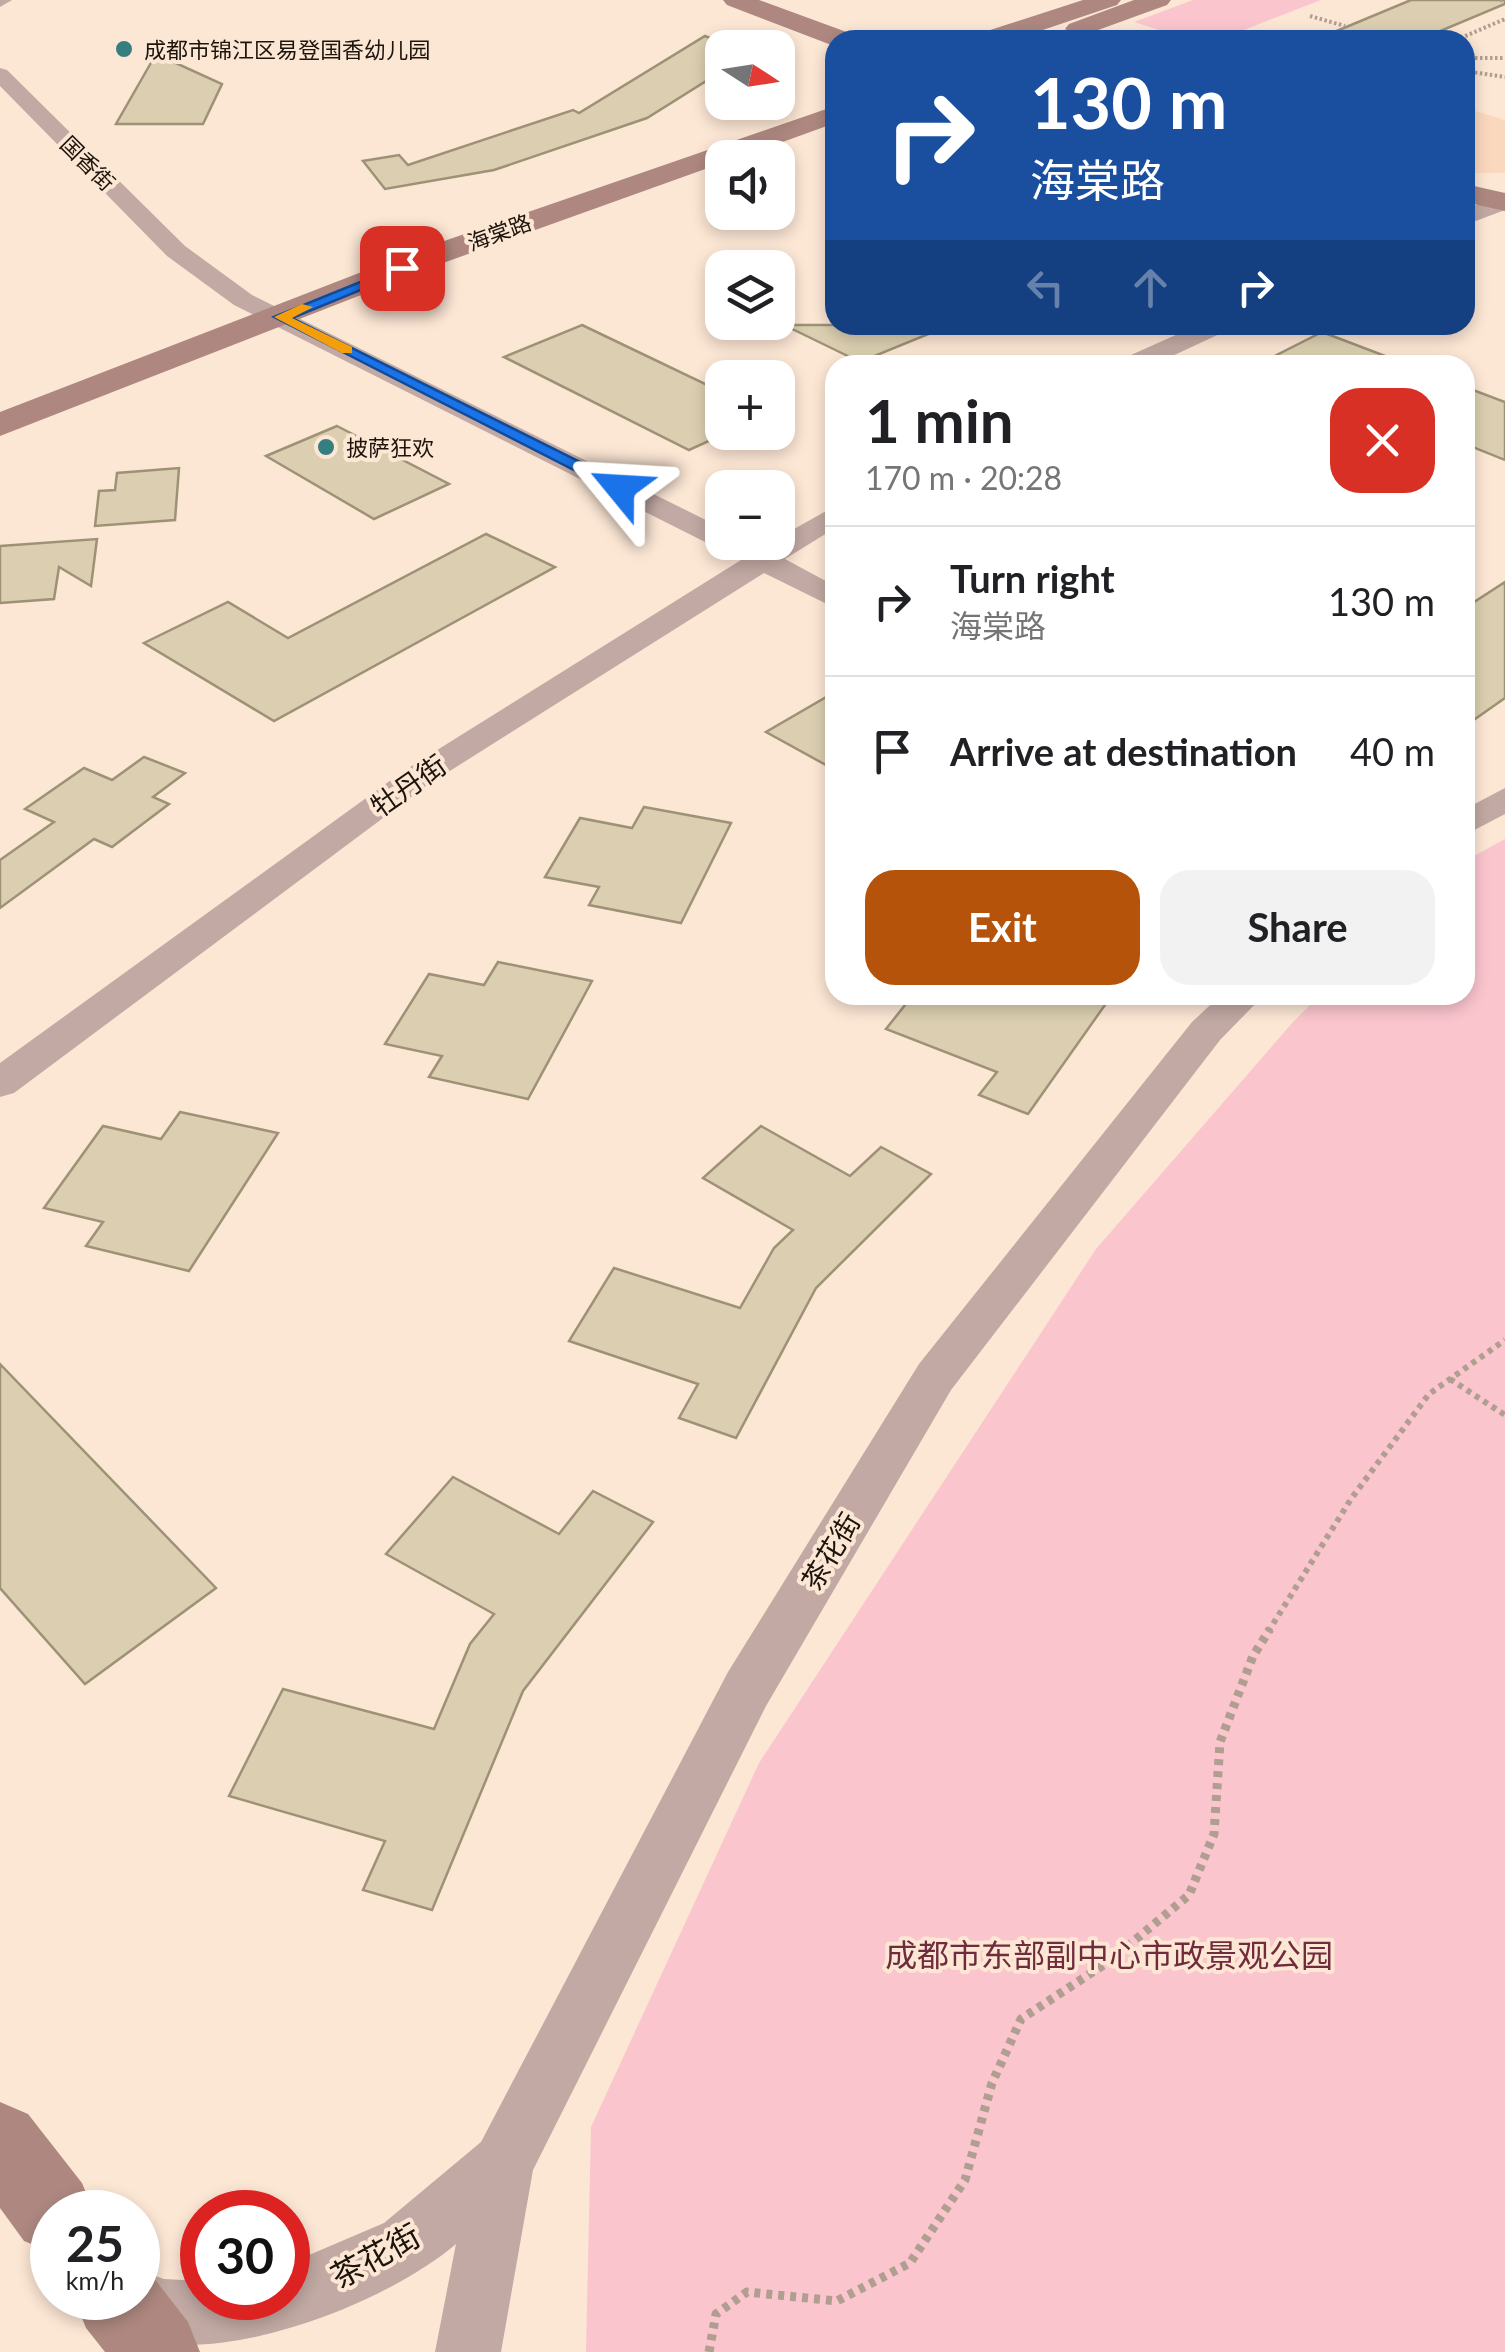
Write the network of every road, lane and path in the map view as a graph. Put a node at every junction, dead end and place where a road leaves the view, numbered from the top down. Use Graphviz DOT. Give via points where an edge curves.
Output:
graph roads {
  1 [pos="736,0"];
  2 [pos="784,0"];
  3 [pos="1108,0"];
  4 [pos="1158,0"];
  5 [pos="1310,16"];
  6 [pos="1505,20"];
  7 [pos="1345,26"];
  8 [pos="864,30"];
  9 [pos="1016,30"];
  10 [pos="1074,30"];
  11 [pos="1475,32"];
  12 [pos="825,34"];
  13 [pos="1475,58"];
  14 [pos="1505,58"];
  15 [pos="1475,72"];
  16 [pos="0,74"];
  17 [pos="1505,76"];
  18 [pos="825,102"];
  19 [pos="825,103"];
  20 [pos="1475,195"];
  21 [pos="1505,202"];
  22 [pos="1475,214"];
  23 [pos="243,300"];
  24 [pos="281,317"];
  25 [pos="150,334"];
  26 [pos="1197,335"];
  27 [pos="1153,355"];
  28 [pos="0,425"];
  29 [pos="825,521"];
  30 [pos="705,530"];
  31 [pos="795,539"];
  32 [pos="760,560"];
  33 [pos="764,560"];
  34 [pos="825,594"];
  35 [pos="1505,800"];
  36 [pos="1475,818"];
  37 [pos="1235,1005"];
  38 [pos="0,1083"];
  39 [pos="1505,1340"];
  40 [pos="1450,1379"];
  41 [pos="1505,1415"];
  42 [pos="0,2142"];
  43 [pos="503,2164"];
  44 [pos="36,2190"];
  45 [pos="310,2289"];
  46 [pos="133,2320"];
  47 [pos="158,2352"];
  48 [pos="468,2352"];
  49 [pos="708,2352"];
  1 -- 12 [label="main road"];
  2 -- 8 [label="main road"];
  3 -- 9 [label="main road"];
  4 -- 10 [label="main road"];
  5 -- 7 [label="path"];
  6 -- 11 [label="path"];
  13 -- 14 [label="path"];
  15 -- 17 [label="path"];
  16 -- 23 [label="street, 国香街" via="176,251"];
  18 -- 23 [label="main road, 海棠路"];
  19 -- 24 [label="main road, 海棠路"];
  20 -- 21 [label="main road"];
  21 -- 22 [label="street"];
  23 -- 24 [label="street, 国香街"];
  23 -- 25 [label="main road, 海棠路"];
  24 -- 28 [label="main road, 海棠路"];
  24 -- 30 [label="street, 国香街"];
  26 -- 27 [label="street"];
  29 -- 31 [label="street, 牡丹街"];
  32 -- 38 [label="street, 牡丹街" via="414,779"];
  33 -- 34 [label="street, 国香街"];
  35 -- 36 [label="street"];
  37 -- 43 [label="street, 茶花街" via="1206,1032 935,1377 747,1689"];
  39 -- 40 [label="path"];
  40 -- 41 [label="path"];
  40 -- 49 [label="path" via="1429,1394 1352,1499 1252,1656 1220,1742 1214,1834 1189,1896 1111,1960 1021,2019 992,2084 966,2180 910,2263 836,2302 747,2292 716,2314"];
  42 -- 44 [label="main road"];
  43 -- 45 [label="street, 茶花街" via="406,2245"];
  43 -- 48 [label="street, 茶花街"];
  46 -- 47 [label="main road"];
}
